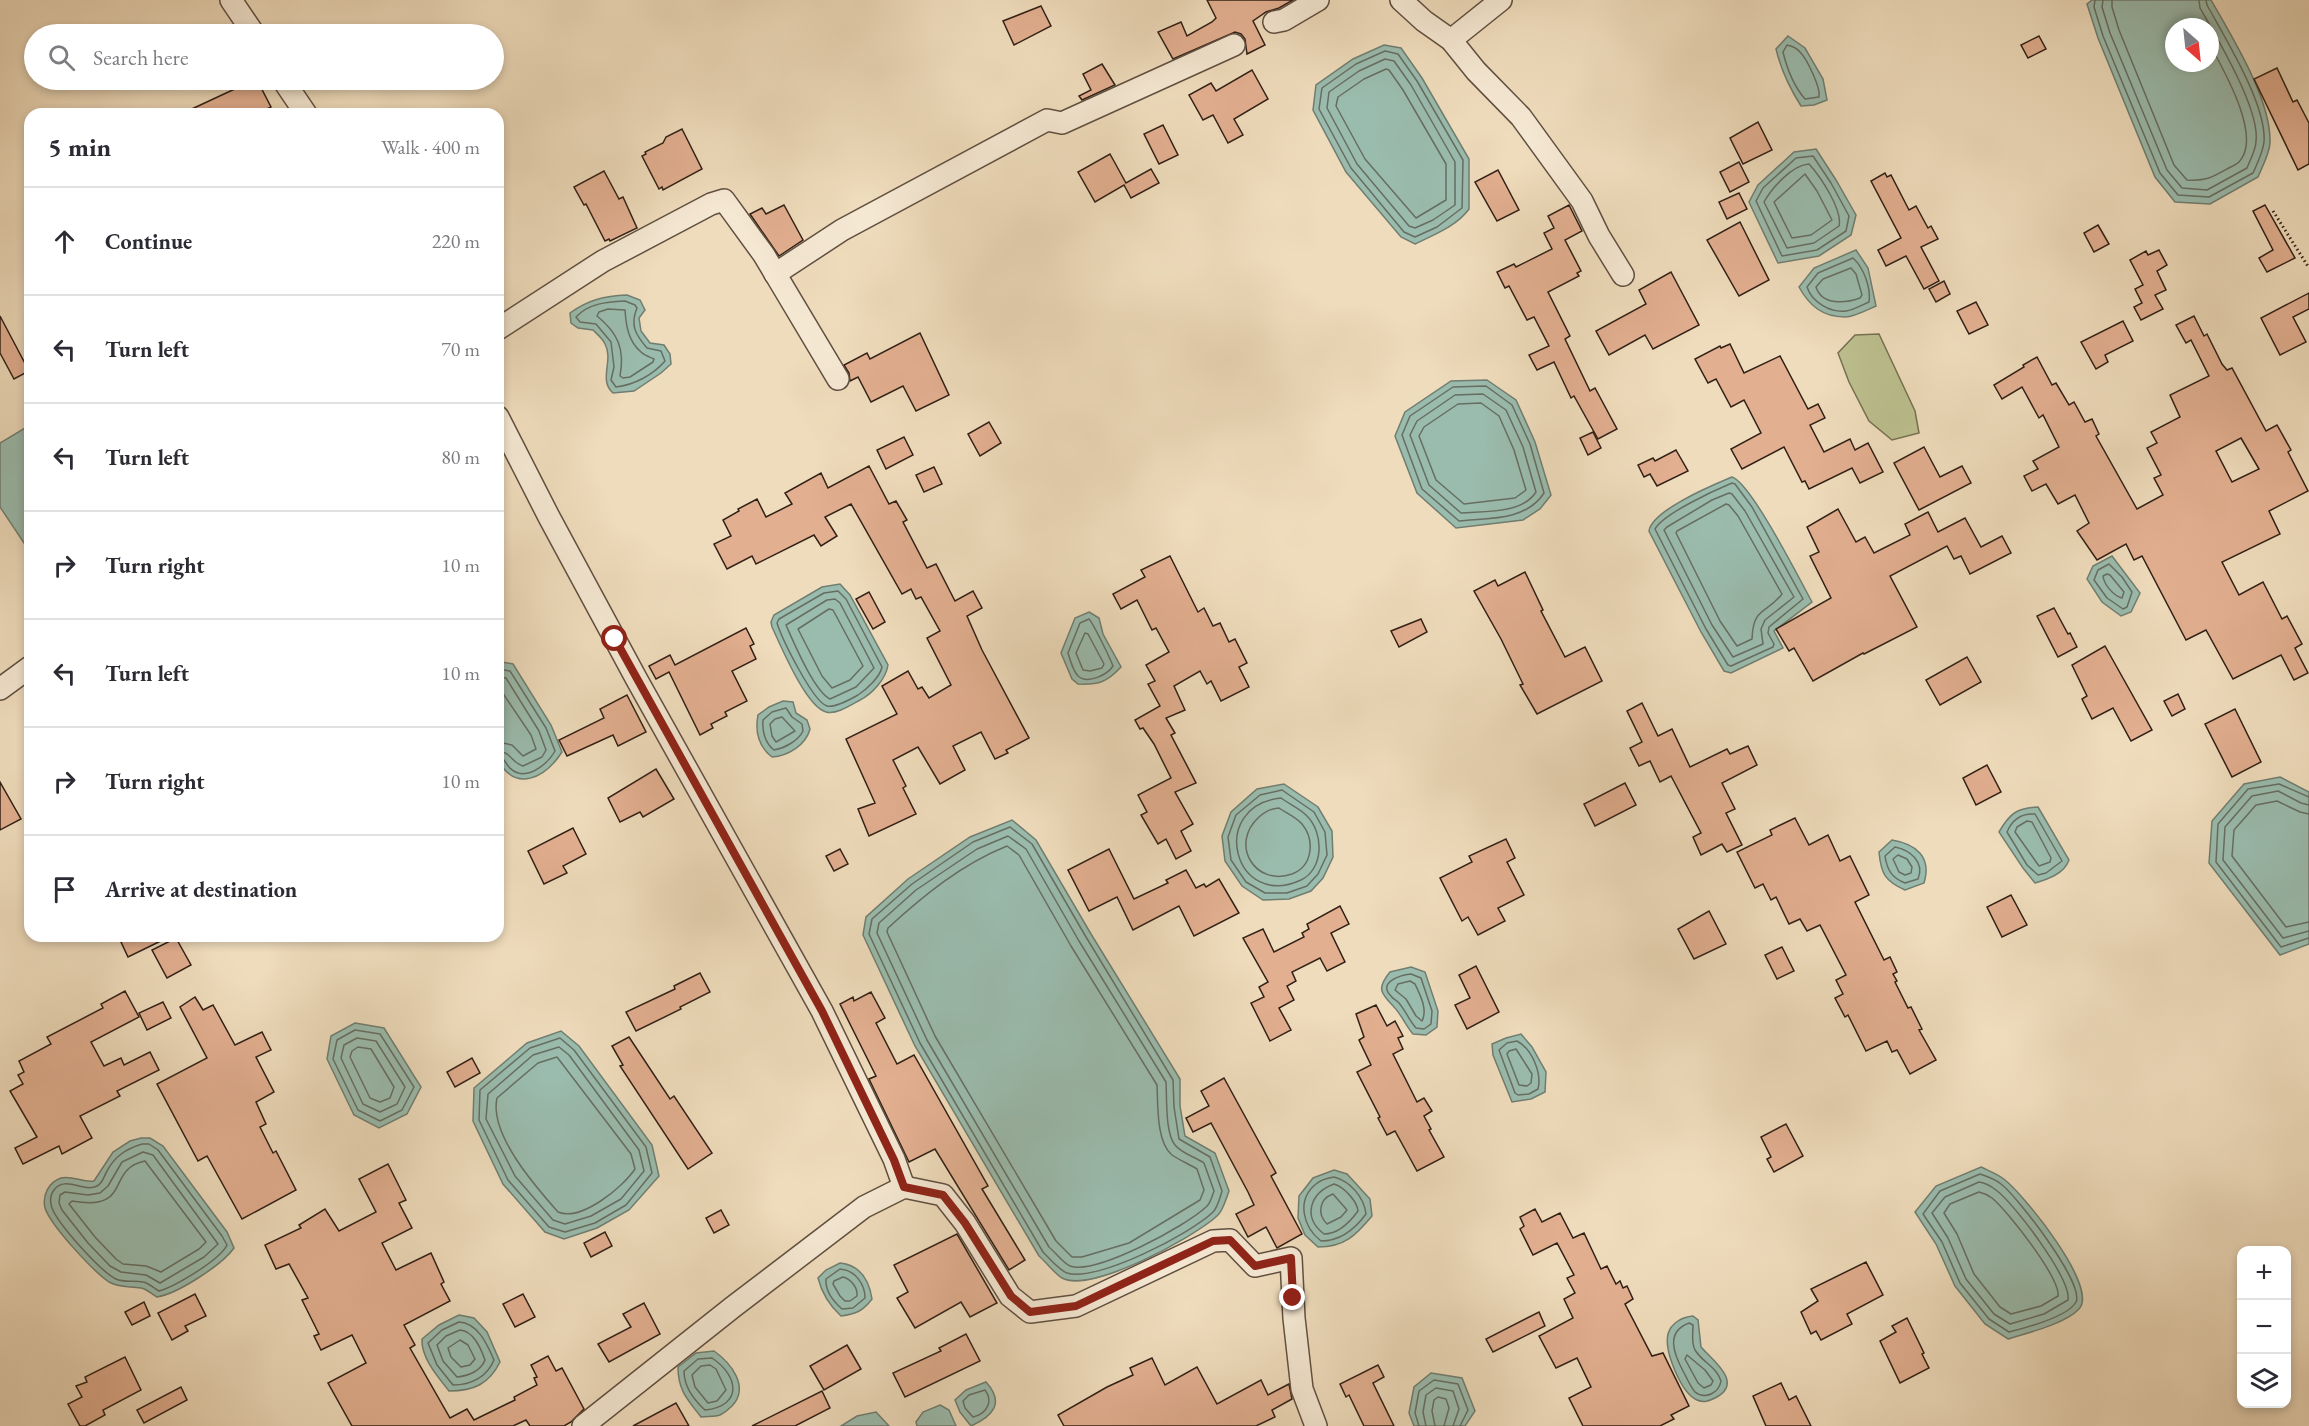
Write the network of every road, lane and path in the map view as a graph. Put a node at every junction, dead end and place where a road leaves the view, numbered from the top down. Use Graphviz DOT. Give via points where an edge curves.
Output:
graph roads {
  1 [pos="231,0"];
  2 [pos="1318,0"];
  3 [pos="1401,0"];
  4 [pos="1501,0"];
  5 [pos="1274,22"];
  6 [pos="247,24"];
  7 [pos="1451,40"];
  8 [pos="1234,45"];
  9 [pos="290,90"];
  10 [pos="302,108"];
  11 [pos="2273,211"];
  12 [pos="2309,268"];
  13 [pos="775,274"];
  14 [pos="1623,275"];
  15 [pos="504,325"];
  16 [pos="838,379"];
  17 [pos="504,429"];
  18 [pos="24,671"];
  19 [pos="0,689"];
  20 [pos="904,1187"];
  21 [pos="583,1426"];
  22 [pos="1316,1426"];
  1 -- 6 [label="street"];
  2 -- 5 [label="street"];
  3 -- 7 [label="street"];
  4 -- 7 [label="street"];
  7 -- 14 [label="street" via="1521,117 1582,201"];
  8 -- 13 [label="street" via="1062,123 1047,120 842,230"];
  9 -- 10 [label="street"];
  11 -- 12 [label="path"];
  13 -- 15 [label="street" via="724,200 603,261"];
  13 -- 16 [label="street"];
  17 -- 20 [label="street" via="631,670 822,1011"];
  18 -- 19 [label="street"];
  20 -- 21 [label="street" via="864,1207"];
  20 -- 22 [label="street" via="943,1195 1011,1296 1030,1312 1076,1306 1213,1241 1230,1240 1255,1266 1291,1258 1302,1389"];
}
